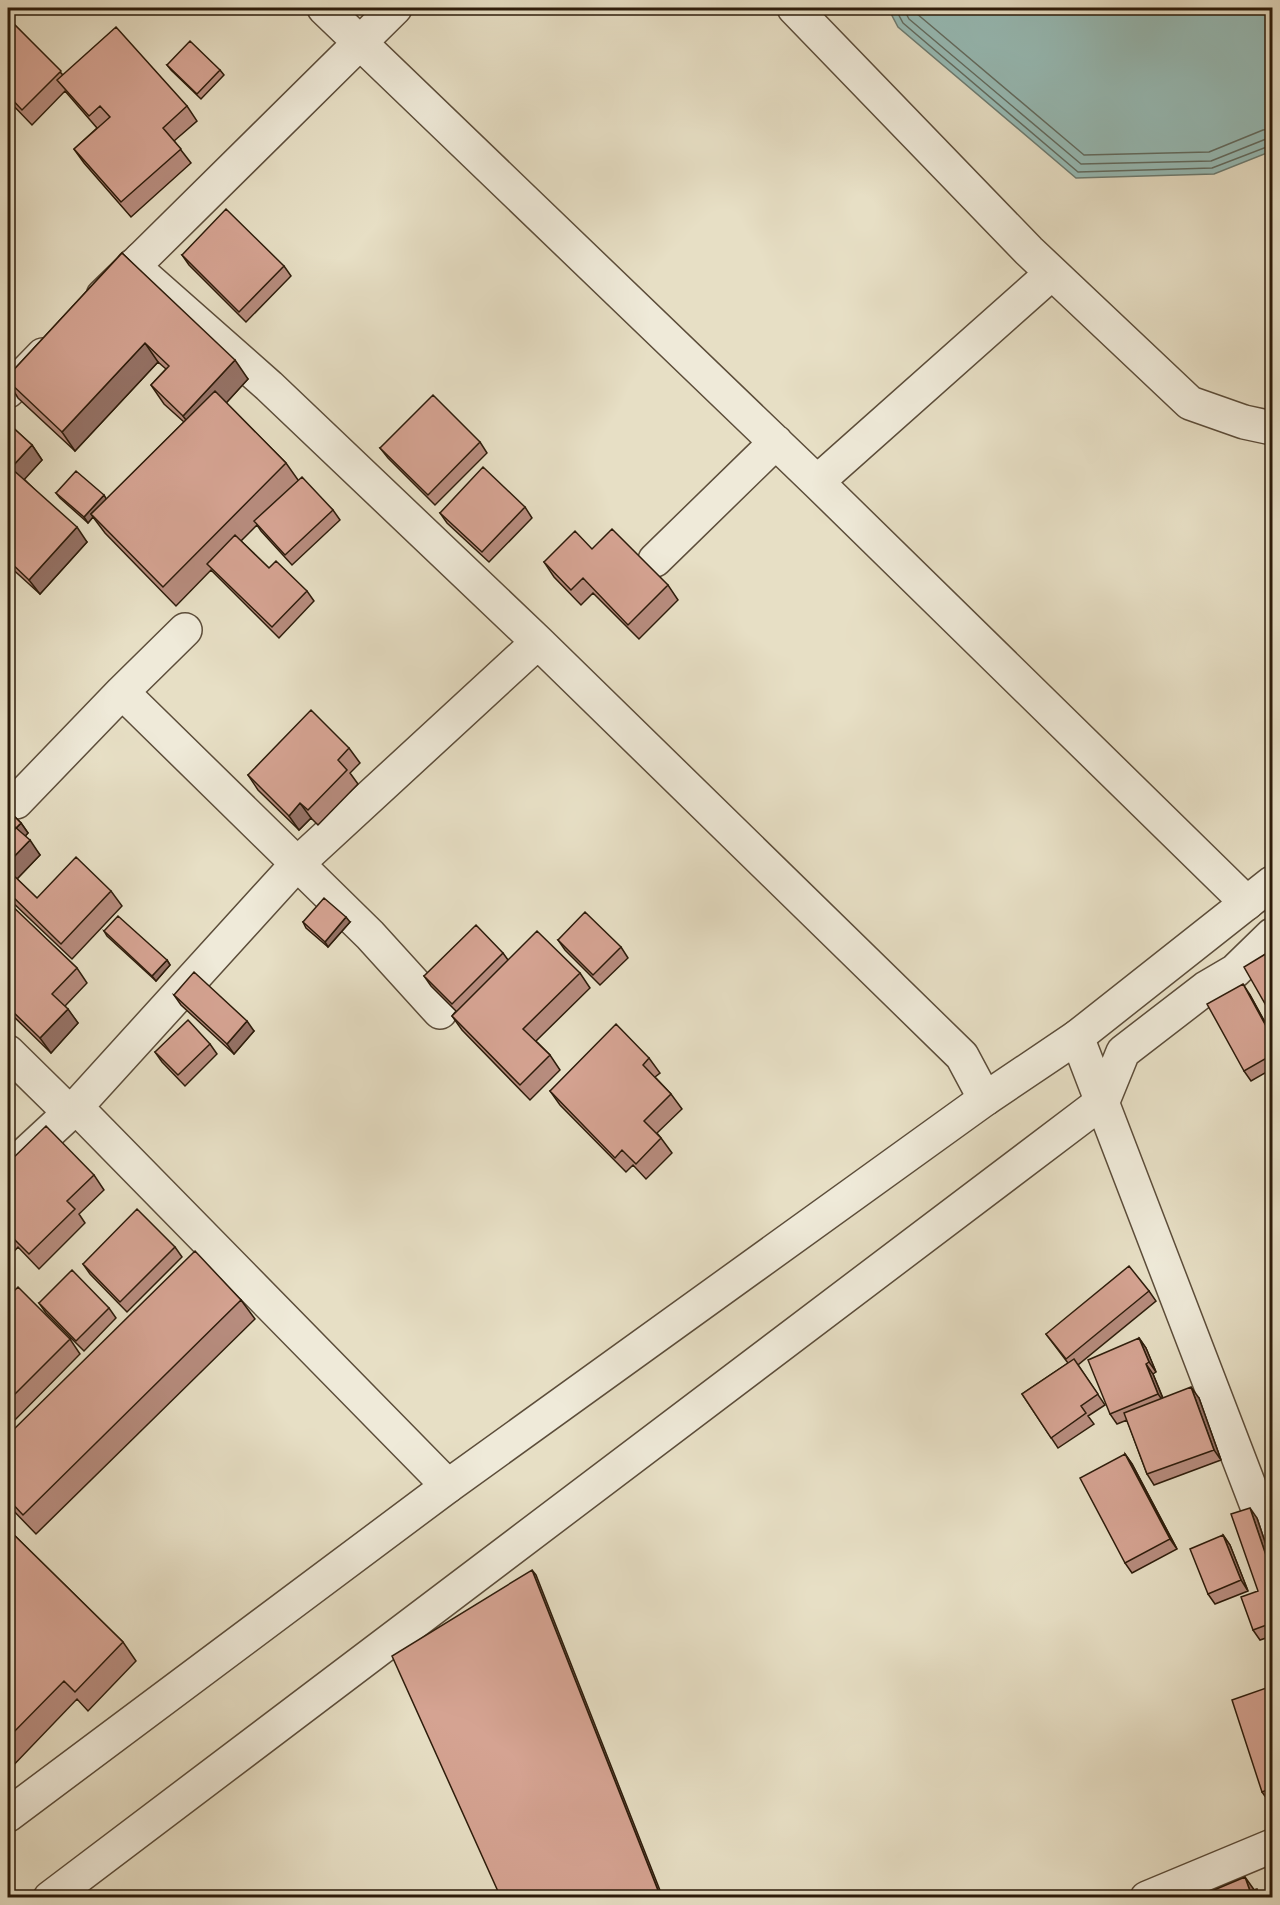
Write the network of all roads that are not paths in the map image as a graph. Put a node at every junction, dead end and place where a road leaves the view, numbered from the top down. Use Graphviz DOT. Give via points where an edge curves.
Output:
graph roads {
  1 [pos="324,8"];
  2 [pos="395,8"];
  3 [pos="794,8"];
  4 [pos="359,42"];
  5 [pos="137,263"];
  6 [pos="1052,273"];
  7 [pos="8,391"];
  8 [pos="1272,428"];
  9 [pos="776,442"];
  10 [pos="817,482"];
  11 [pos="655,561"];
  12 [pos="185,630"];
  13 [pos="538,642"];
  14 [pos="122,692"];
  15 [pos="16,802"];
  16 [pos="297,864"];
  17 [pos="1272,883"];
  18 [pos="1246,903"];
  19 [pos="1210,933"];
  20 [pos="1272,935"];
  21 [pos="1235,970"];
  22 [pos="440,1012"];
  23 [pos="1077,1037"];
  24 [pos="8,1052"];
  25 [pos="985,1100"];
  26 [pos="1103,1101"];
  27 [pos="76,1107"];
  28 [pos="8,1170"];
  29 [pos="448,1486"];
  30 [pos="1272,1545"];
  31 [pos="8,1815"];
  32 [pos="1272,1846"];
  33 [pos="50,1898"];
  34 [pos="1147,1898"];
  1 -- 4 [label="street"];
  2 -- 4 [label="street"];
  3 -- 6 [label="street"];
  4 -- 5 [label="street"];
  4 -- 9 [label="street"];
  5 -- 7 [label="street"];
  5 -- 13 [label="street"];
  6 -- 8 [label="street" via="1190,403"];
  6 -- 10 [label="street"];
  9 -- 10 [label="street"];
  9 -- 11 [label="street"];
  10 -- 18 [label="street"];
  12 -- 14 [label="street"];
  13 -- 16 [label="street"];
  13 -- 25 [label="street" via="962,1056"];
  14 -- 15 [label="street"];
  14 -- 16 [label="street"];
  16 -- 22 [label="street" via="370,935"];
  16 -- 27 [label="street"];
  17 -- 18 [label="street"];
  18 -- 19 [label="street"];
  19 -- 21 [label="street"];
  19 -- 23 [label="street"];
  20 -- 21 [label="street"];
  21 -- 26 [label="street" via="1123,1052"];
  23 -- 25 [label="street"];
  23 -- 26 [label="street"];
  24 -- 27 [label="street" via="67,1110"];
  25 -- 29 [label="street"];
  26 -- 30 [label="street"];
  26 -- 33 [label="street"];
  27 -- 28 [label="street"];
  27 -- 29 [label="street"];
  29 -- 31 [label="street"];
  32 -- 34 [label="street"];
}
